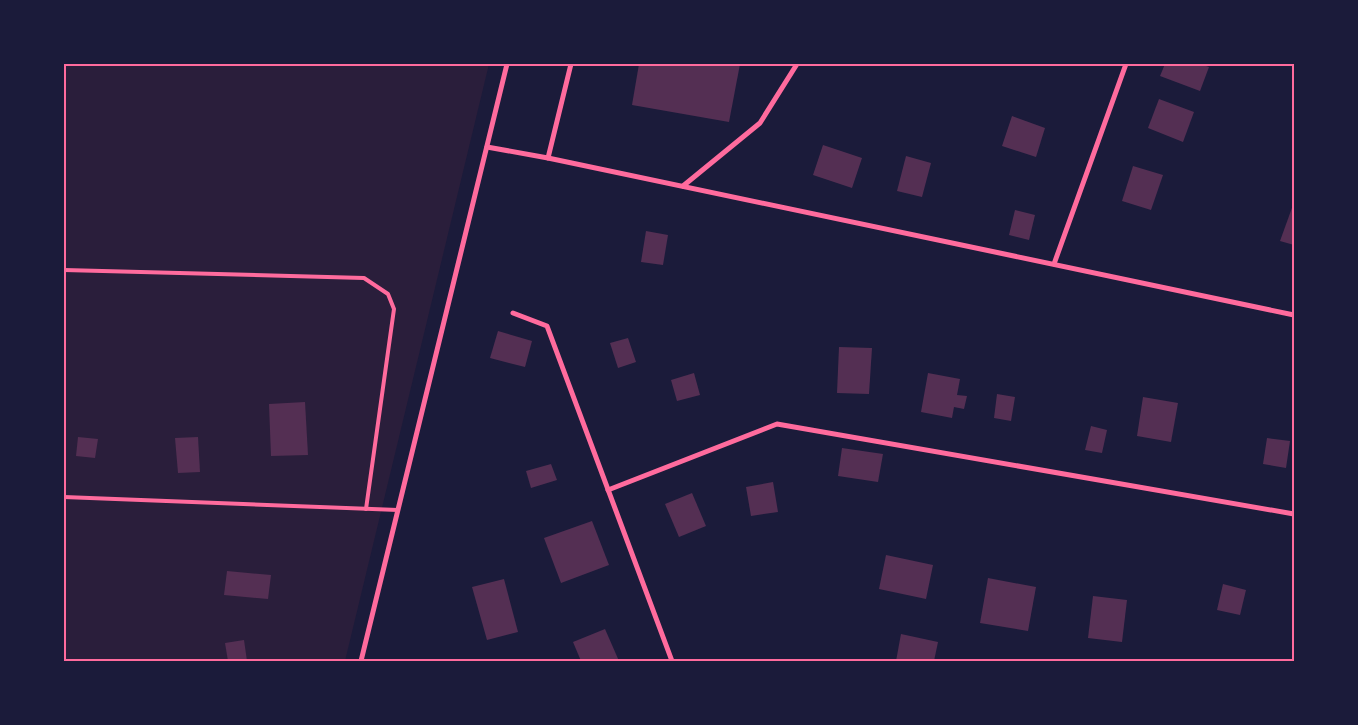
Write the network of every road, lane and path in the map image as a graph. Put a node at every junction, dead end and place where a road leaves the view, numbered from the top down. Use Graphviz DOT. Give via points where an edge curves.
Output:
graph roads {
  1 [pos="507,64"];
  2 [pos="571,64"];
  3 [pos="797,64"];
  4 [pos="1126,64"];
  5 [pos="487,147"];
  6 [pos="548,158"];
  7 [pos="683,186"];
  8 [pos="1054,264"];
  9 [pos="64,270"];
  10 [pos="513,313"];
  11 [pos="1294,315"];
  12 [pos="608,490"];
  13 [pos="64,497"];
  14 [pos="366,509"];
  15 [pos="398,510"];
  16 [pos="1294,514"];
  17 [pos="361,661"];
  18 [pos="672,661"];
  1 -- 5 [label="street"];
  2 -- 6 [label="street"];
  3 -- 7 [label="street" via="760,123"];
  4 -- 8 [label="street"];
  5 -- 6 [label="street"];
  5 -- 15 [label="street"];
  6 -- 7 [label="street"];
  7 -- 8 [label="street"];
  8 -- 11 [label="street"];
  9 -- 14 [label="lane" via="364,278 388,294 394,309"];
  10 -- 12 [label="street" via="547,326"];
  12 -- 16 [label="street" via="777,424"];
  12 -- 18 [label="street"];
  13 -- 14 [label="lane"];
  14 -- 15 [label="lane"];
  15 -- 17 [label="street"];
}
